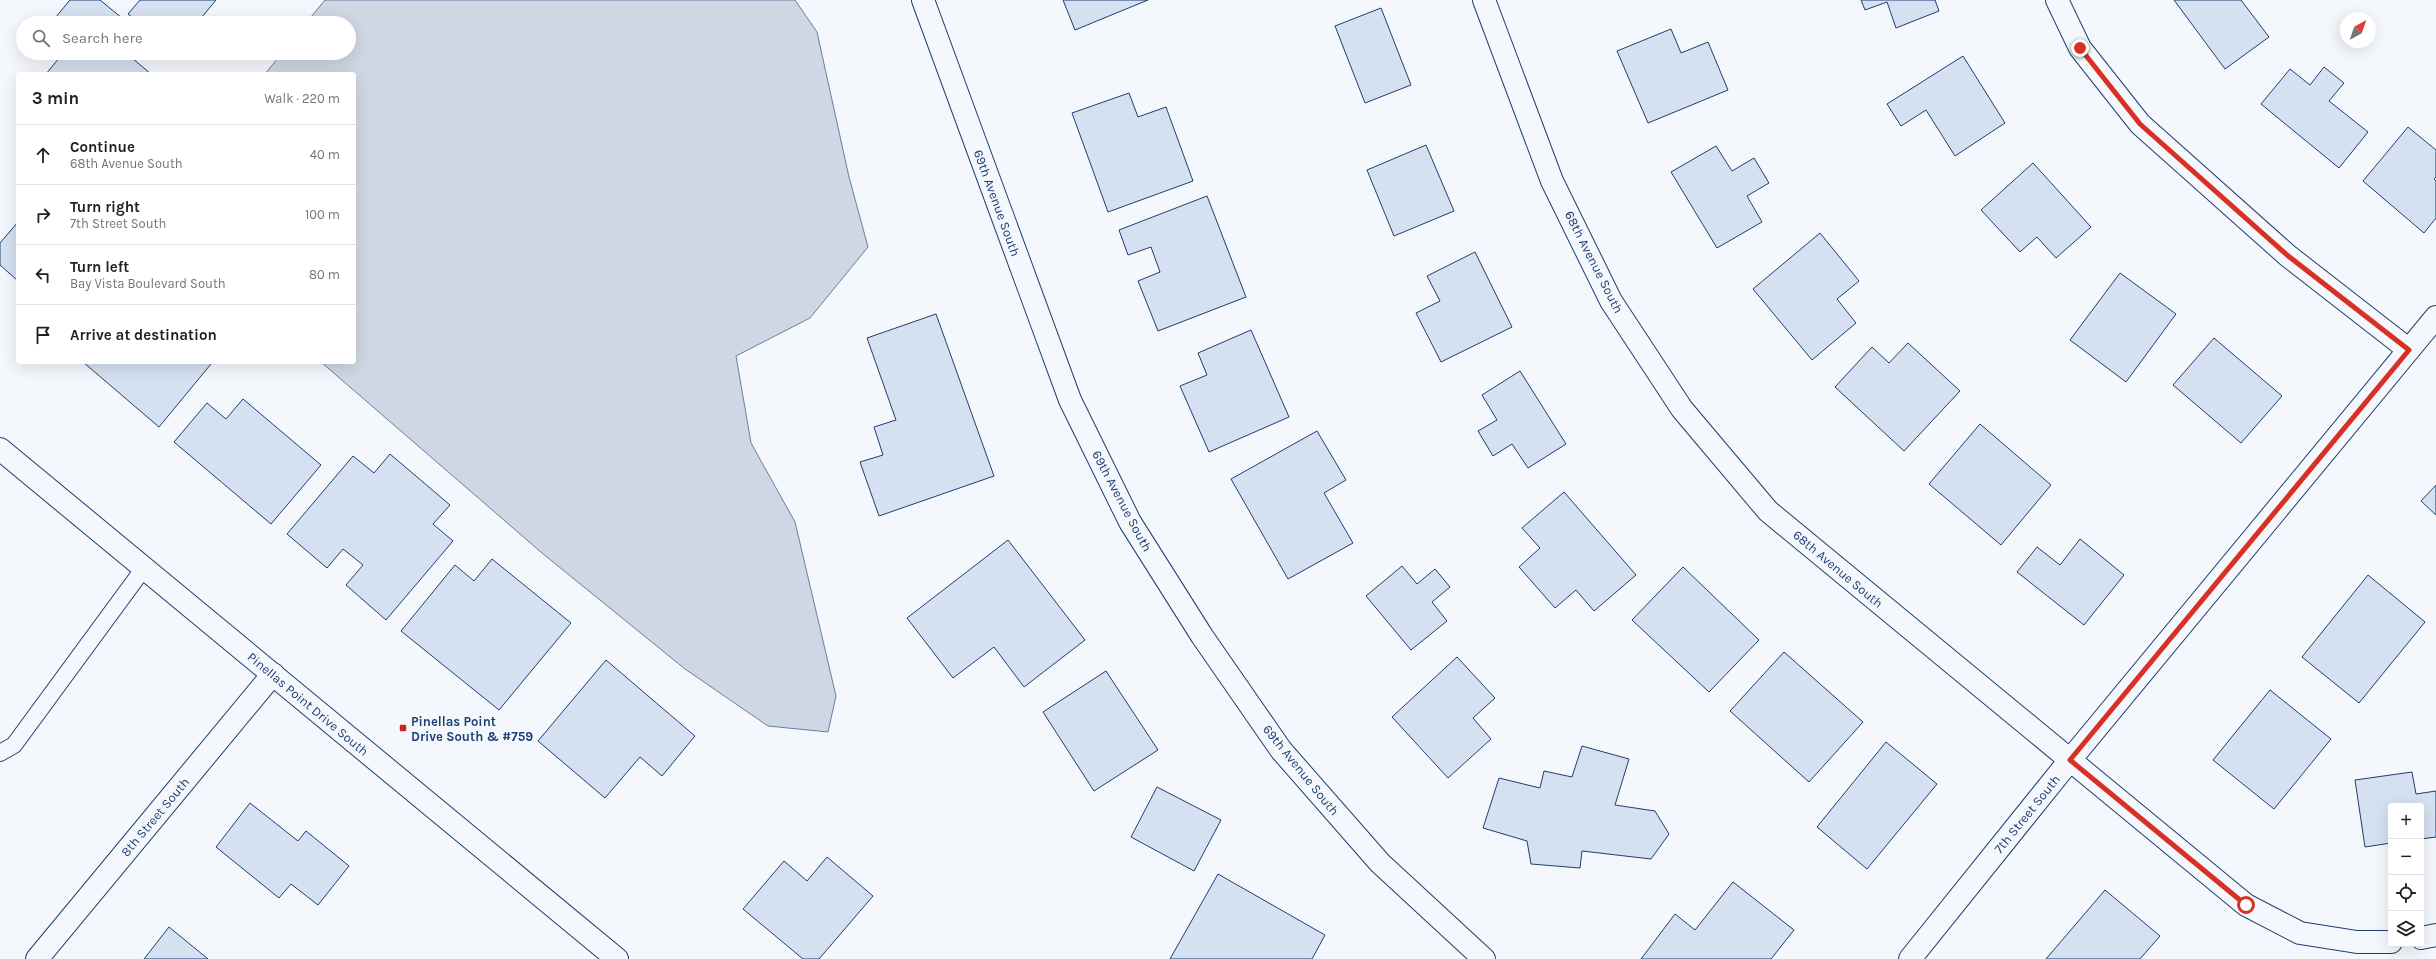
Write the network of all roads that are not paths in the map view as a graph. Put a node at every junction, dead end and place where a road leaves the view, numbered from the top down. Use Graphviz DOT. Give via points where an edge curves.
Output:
graph roads {
  1 [pos="923,0"];
  2 [pos="1484,0"];
  3 [pos="2057,0"];
  4 [pos="2436,317"];
  5 [pos="2409,350"];
  6 [pos="0,449"];
  7 [pos="144,568"];
  8 [pos="273,674"];
  9 [pos="0,753"];
  10 [pos="2070,760"];
  11 [pos="2436,935"];
  12 [pos="2424,937"];
  13 [pos="2388,942"];
  14 [pos="37,959"];
  15 [pos="617,959"];
  16 [pos="1484,959"];
  17 [pos="1910,959"];
  1 -- 16 [label="street, 69th Avenue South" via="1070,400 1130,522 1202,636 1281,750 1380,864"];
  2 -- 10 [label="street, 68th Avenue South" via="1552,181 1611,301 1682,409 1768,511"];
  3 -- 5 [label="street" via="2080,48 2140,124 2287,255"];
  4 -- 5 [label="street, 7th Street South"];
  5 -- 10 [label="street, 7th Street South"];
  6 -- 7 [label="street, Pinellas Point Drive South"];
  7 -- 8 [label="street, Pinellas Point Drive South"];
  7 -- 9 [label="lane" via="14,745"];
  8 -- 14 [label="street, 8th Street South"];
  8 -- 15 [label="street, Pinellas Point Drive South"];
  10 -- 13 [label="street, 68th Avenue South" via="2246,905 2300,933 2357,942"];
  10 -- 17 [label="street, 7th Street South"];
  11 -- 12 [label="street"];
}
